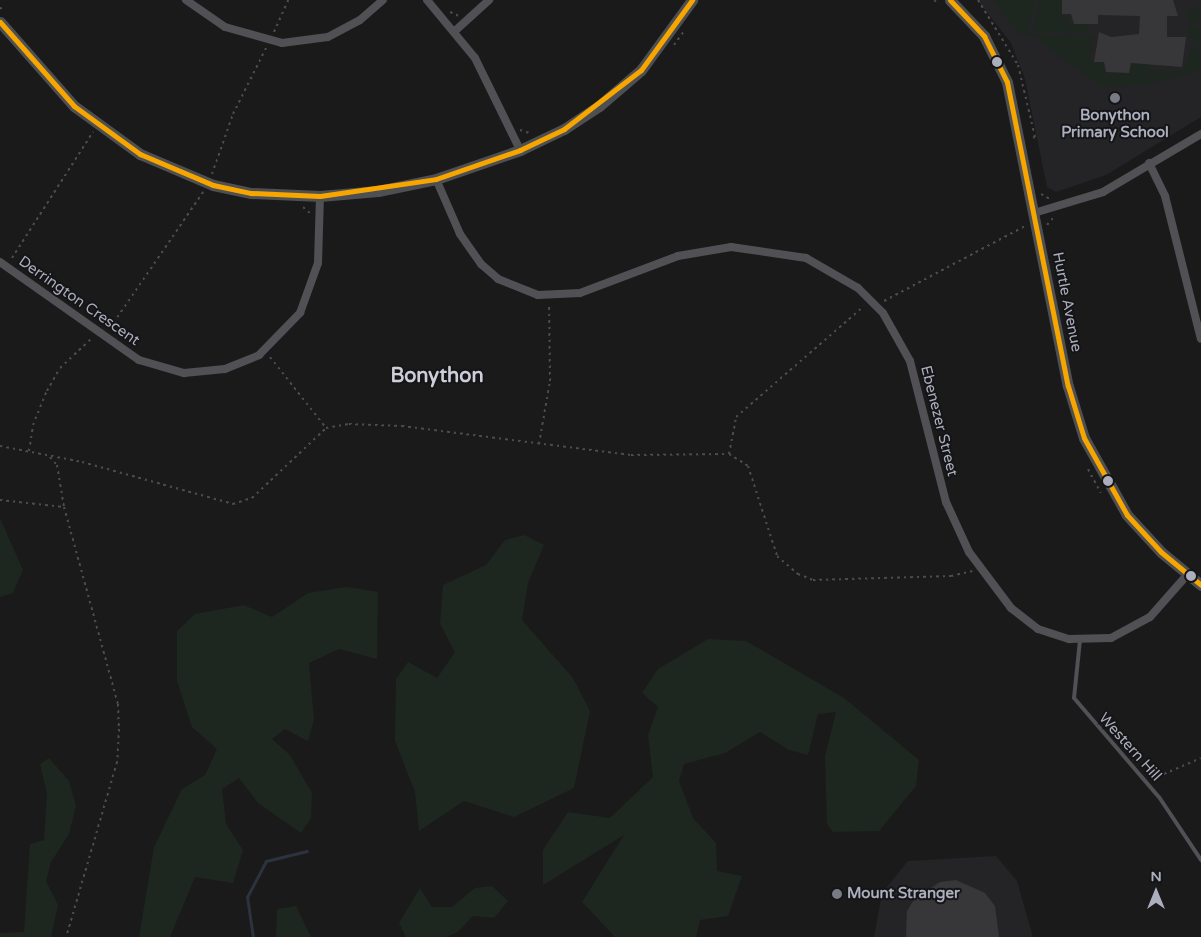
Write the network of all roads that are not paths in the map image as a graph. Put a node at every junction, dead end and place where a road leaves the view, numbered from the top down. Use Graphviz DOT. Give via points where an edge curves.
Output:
graph roads {
  1 [pos="186,0"];
  2 [pos="383,0"];
  3 [pos="427,0"];
  4 [pos="489,0"];
  5 [pos="692,0"];
  6 [pos="954,4"];
  7 [pos="2,17"];
  8 [pos="456,30"];
  9 [pos="1201,134"];
  10 [pos="520,150"];
  11 [pos="1149,163"];
  12 [pos="436,179"];
  13 [pos="320,196"];
  14 [pos="1029,215"];
  15 [pos="3,259"];
  16 [pos="1201,339"];
  17 [pos="1187,575"];
  18 [pos="1201,585"];
  19 [pos="1080,640"];
  20 [pos="1201,860"];
  1 -- 2 [label="street" via="247,37 293,44 350,27"];
  3 -- 8 [label="street"];
  4 -- 8 [label="street"];
  5 -- 10 [label="street" via="665,42 614,95 564,129"];
  6 -- 14 [label="street, Hurtle Avenue" via="984,36 1006,82"];
  7 -- 13 [label="street" via="38,70 98,126 140,154 194,179 251,193"];
  8 -- 10 [label="street" via="516,130"];
  9 -- 11 [label="street"];
  10 -- 12 [label="street"];
  11 -- 14 [label="street" via="1103,192"];
  11 -- 16 [label="street" via="1165,196"];
  12 -- 13 [label="street" via="378,191"];
  12 -- 19 [label="street, Ebenezer Street" via="460,234 481,264 517,289 549,296 580,293 678,256 731,247 806,258 831,269 875,299 910,361 946,502 978,567 1029,623 1058,637"];
  13 -- 15 [label="street, Derrington Crescent" via="320,252 309,294 288,330 265,351 242,364 198,373 160,368 120,349"];
  14 -- 17 [label="street, Hurtle Avenue" via="1068,386 1084,438 1126,515"];
  17 -- 18 [label="street, Hurtle Avenue"];
  17 -- 19 [label="street, Ebenezer Street" via="1159,610 1131,630 1111,638"];
  19 -- 20 [label="lane, Western Hill" via="1074,698 1147,781"];
}
